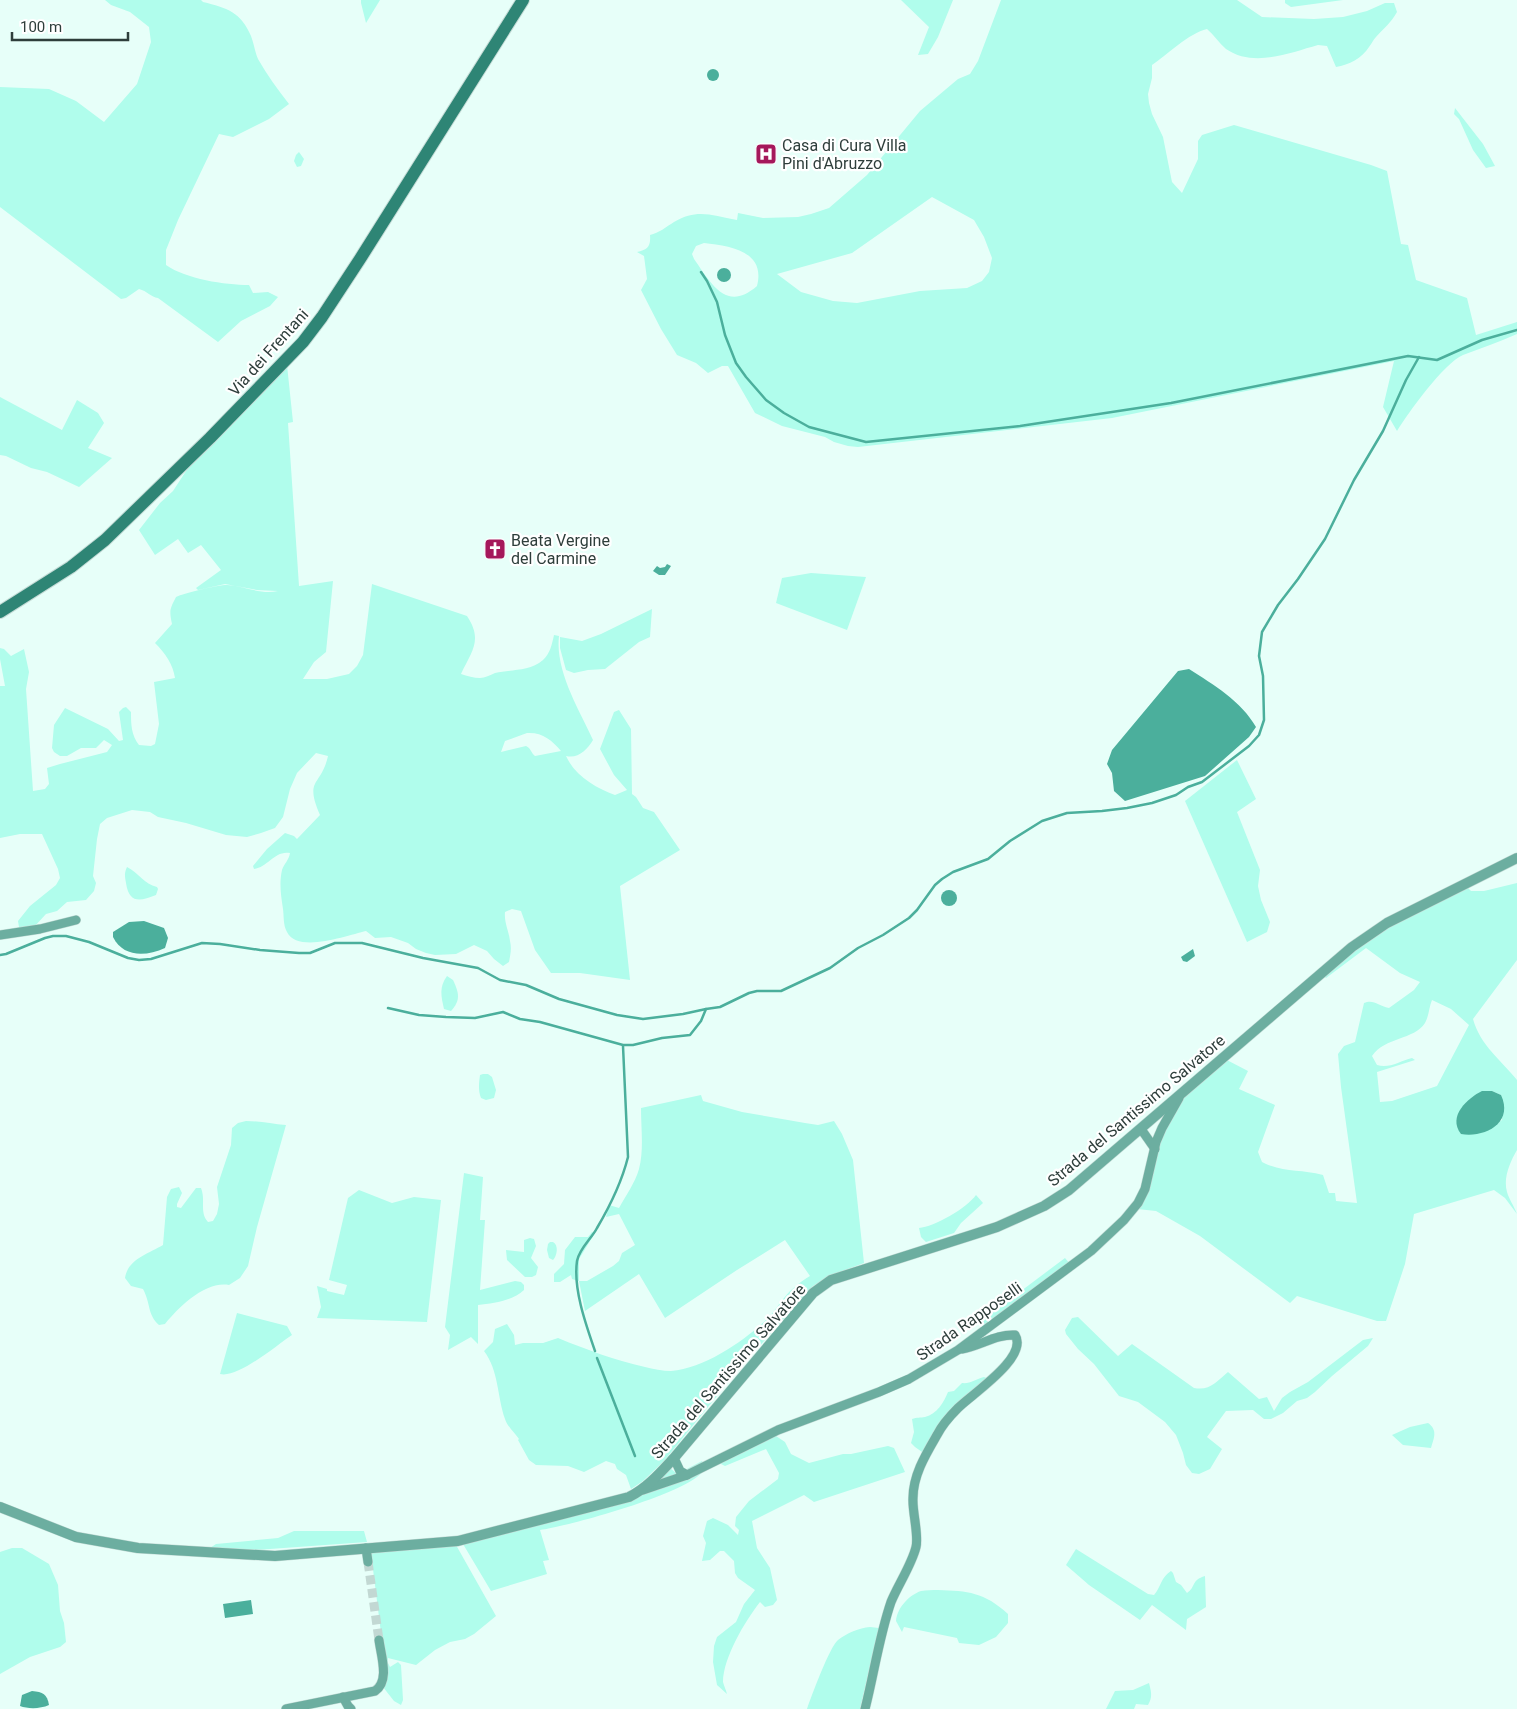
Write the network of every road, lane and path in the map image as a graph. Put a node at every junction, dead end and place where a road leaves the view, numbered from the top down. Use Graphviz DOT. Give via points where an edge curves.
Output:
graph roads {
  1 [pos="523,0"];
  2 [pos="0,612"];
  3 [pos="1517,858"];
  4 [pos="76,920"];
  5 [pos="0,935"];
  6 [pos="1180,1095"];
  7 [pos="1140,1128"];
  8 [pos="1154,1149"];
  9 [pos="958,1350"];
  10 [pos="674,1458"];
  11 [pos="687,1475"];
  12 [pos="639,1492"];
  13 [pos="0,1507"];
  14 [pos="366,1548"];
  15 [pos="368,1562"];
  16 [pos="378,1640"];
  17 [pos="344,1697"];
  18 [pos="286,1709"];
  19 [pos="351,1709"];
  20 [pos="866,1709"];
  1 -- 2 [label="main road, Via dei Frentani" via="360,259 303,342 105,540 71,567"];
  3 -- 6 [label="street, Strada del Santissimo Salvatore" via="1387,923 1352,947"];
  4 -- 5 [label="street"];
  6 -- 7 [label="street, Strada del Santissimo Salvatore"];
  6 -- 8 [label="street, Strada Rapposelli"];
  7 -- 8 [label="street"];
  7 -- 10 [label="street, Strada del Santissimo Salvatore" via="1069,1190 1044,1206 997,1227 831,1280 813,1293"];
  8 -- 9 [label="street, Strada Rapposelli" via="1145,1189 1124,1220 1090,1251"];
  9 -- 11 [label="street, Strada Rapposelli" via="909,1379 778,1430"];
  9 -- 20 [label="street" via="1004,1334 1017,1338 1016,1350 1009,1361 952,1414 940,1428 922,1462 913,1497 917,1546 891,1602"];
  10 -- 11 [label="street" via="680,1471"];
  10 -- 12 [label="street, Strada del Santissimo Salvatore"];
  11 -- 12 [label="street, Strada Rapposelli"];
  12 -- 14 [label="street, Strada del Santissimo Salvatore" via="458,1541"];
  13 -- 14 [label="street, Strada del Santissimo Salvatore" via="76,1537 138,1548 275,1556"];
  14 -- 15 [label="street"];
  16 -- 17 [label="street" via="384,1680 380,1687"];
  17 -- 18 [label="street"];
  17 -- 19 [label="street"];
}
